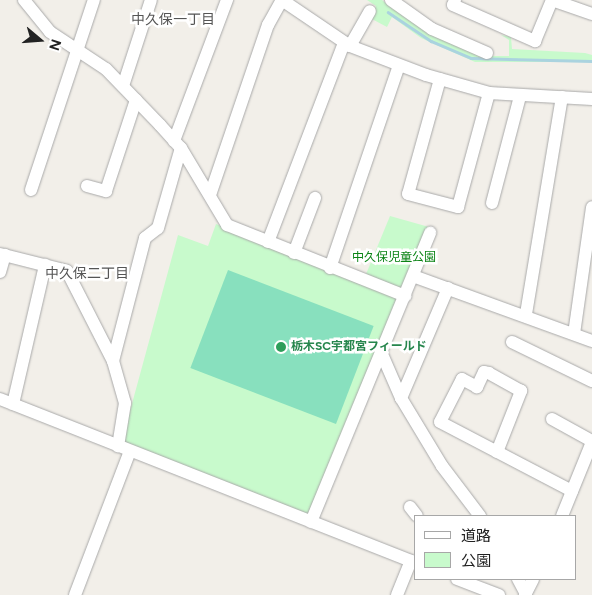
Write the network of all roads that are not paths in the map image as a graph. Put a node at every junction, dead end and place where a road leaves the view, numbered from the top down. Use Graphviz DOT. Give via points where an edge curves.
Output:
graph roads {
  1 [pos="24,0"];
  2 [pos="94,0"];
  3 [pos="150,0"];
  4 [pos="227,0"];
  5 [pos="282,0"];
  6 [pos="392,0"];
  7 [pos="455,0"];
  8 [pos="370,10"];
  9 [pos="592,14"];
  10 [pos="347,44"];
  11 [pos="78,50"];
  12 [pos="487,53"];
  13 [pos="399,66"];
  14 [pos="440,79"];
  15 [pos="123,86"];
  16 [pos="489,92"];
  17 [pos="520,96"];
  18 [pos="562,97"];
  19 [pos="136,100"];
  20 [pos="592,100"];
  21 [pos="178,145"];
  22 [pos="87,186"];
  23 [pos="31,190"];
  24 [pos="210,195"];
  25 [pos="314,198"];
  26 [pos="492,203"];
  27 [pos="592,207"];
  28 [pos="430,233"];
  29 [pos="268,242"];
  30 [pos="294,253"];
  31 [pos="2,254"];
  32 [pos="45,265"];
  33 [pos="330,268"];
  34 [pos="0,272"];
  35 [pos="413,276"];
  36 [pos="448,288"];
  37 [pos="405,296"];
  38 [pos="526,314"];
  39 [pos="574,334"];
  40 [pos="592,341"];
  41 [pos="512,342"];
  42 [pos="381,352"];
  43 [pos="113,361"];
  44 [pos="592,381"];
  45 [pos="401,398"];
  46 [pos="0,399"];
  47 [pos="13,404"];
  48 [pos="552,419"];
  49 [pos="440,422"];
  50 [pos="592,441"];
  51 [pos="429,444"];
  52 [pos="124,449"];
  53 [pos="497,452"];
  54 [pos="572,492"];
  55 [pos="479,515"];
  56 [pos="562,515"];
  57 [pos="311,522"];
  58 [pos="413,562"];
  59 [pos="461,580"];
  60 [pos="518,580"];
  61 [pos="533,580"];
  62 [pos="75,595"];
  63 [pos="397,595"];
  64 [pos="499,595"];
  65 [pos="526,595"];
  1 -- 11 [label="street" via="50,32"];
  2 -- 11 [label="street"];
  3 -- 15 [label="street"];
  4 -- 21 [label="street"];
  5 -- 10 [label="street"];
  5 -- 24 [label="street" via="268,25"];
  6 -- 12 [label="street" via="432,29"];
  7 -- 9 [label="street" via="453,6 535,41 552,0"];
  8 -- 10 [label="street"];
  10 -- 13 [label="street"];
  10 -- 29 [label="street"];
  11 -- 15 [label="street"];
  11 -- 23 [label="street"];
  13 -- 14 [label="street"];
  13 -- 33 [label="street"];
  14 -- 16 [label="street"];
  14 -- 16 [label="street" via="408,194 458,206"];
  15 -- 19 [label="street"];
  16 -- 17 [label="street"];
  17 -- 18 [label="street"];
  17 -- 26 [label="street"];
  18 -- 20 [label="street"];
  18 -- 38 [label="street"];
  19 -- 21 [label="street"];
  19 -- 22 [label="street" via="106,191"];
  21 -- 24 [label="street"];
  21 -- 43 [label="street" via="158,228 145,238"];
  24 -- 29 [label="street" via="228,225"];
  25 -- 30 [label="street"];
  27 -- 39 [label="street"];
  28 -- 35 [label="street"];
  29 -- 30 [label="street"];
  30 -- 33 [label="street"];
  31 -- 32 [label="street"];
  31 -- 34 [label="street"];
  32 -- 43 [label="street" via="67,271"];
  32 -- 47 [label="street"];
  33 -- 37 [label="street"];
  35 -- 36 [label="street"];
  35 -- 37 [label="street"];
  36 -- 38 [label="street"];
  36 -- 45 [label="street"];
  37 -- 42 [label="street"];
  38 -- 39 [label="street"];
  39 -- 40 [label="street"];
  41 -- 44 [label="street"];
  42 -- 45 [label="street"];
  42 -- 57 [label="street"];
  43 -- 52 [label="street" via="125,403"];
  45 -- 51 [label="street"];
  46 -- 47 [label="street"];
  47 -- 52 [label="street"];
  48 -- 50 [label="street"];
  49 -- 51 [label="street"];
  49 -- 53 [label="street"];
  49 -- 53 [label="street" via="462,379 477,387 484,372 489,373 521,391"];
  50 -- 54 [label="street"];
  51 -- 55 [label="street"];
  52 -- 57 [label="street"];
  52 -- 62 [label="street"];
  53 -- 54 [label="street"];
  54 -- 56 [label="street"];
  57 -- 58 [label="street"];
  58 -- 63 [label="street"];
  59 -- 64 [label="street"];
  60 -- 65 [label="street"];
  61 -- 65 [label="street"];
}
